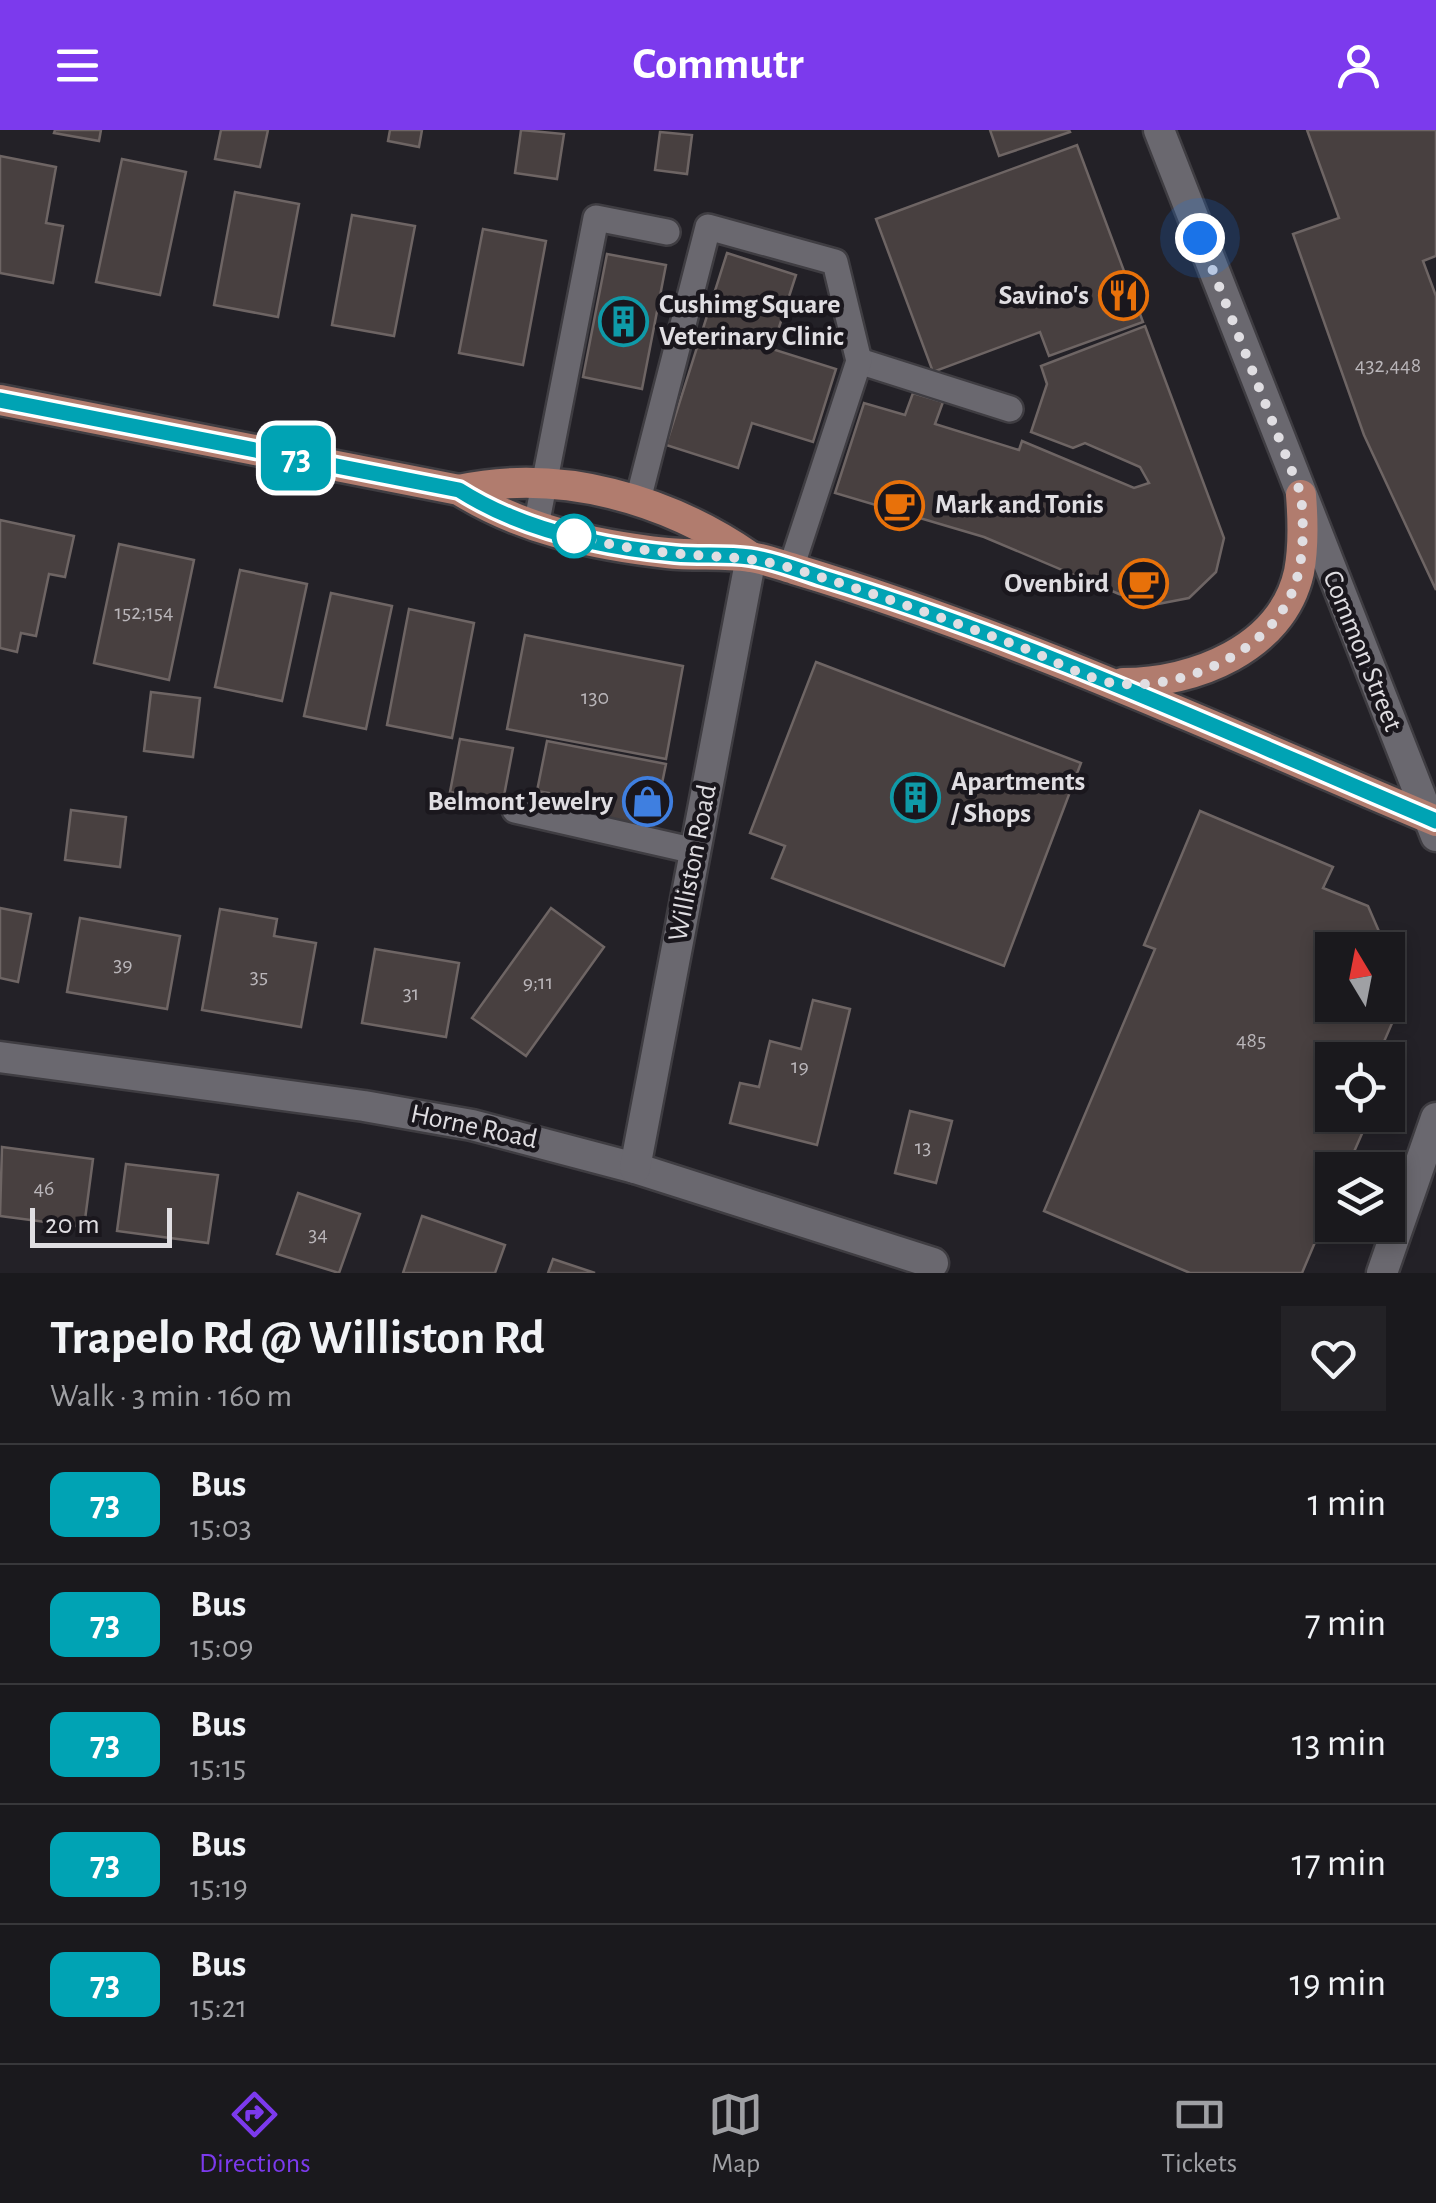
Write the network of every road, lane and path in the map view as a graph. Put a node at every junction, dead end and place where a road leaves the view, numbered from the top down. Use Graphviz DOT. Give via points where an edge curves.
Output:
graph roads {
  1 [pos="1159,130"];
  2 [pos="668,232"];
  3 [pos="859,362"];
  4 [pos="0,400"];
  5 [pos="1010,409"];
  6 [pos="544,482"];
  7 [pos="459,490"];
  8 [pos="1301,494"];
  9 [pos="638,500"];
  10 [pos="536,526"];
  11 [pos="751,557"];
  12 [pos="791,568"];
  13 [pos="1111,683"];
  14 [pos="515,810"];
  15 [pos="1434,823"];
  16 [pos="695,851"];
  17 [pos="0,1057"];
  18 [pos="1436,1118"];
  19 [pos="635,1168"];
  20 [pos="933,1264"];
  21 [pos="1382,1273"];
  1 -- 8 [label="street, Common Street"];
  2 -- 6 [label="lane" via="596,218"];
  3 -- 5 [label="lane"];
  3 -- 9 [label="lane" via="835,262 708,227"];
  3 -- 12 [label="lane"];
  4 -- 7 [label="main road"];
  6 -- 7 [label="main road"];
  6 -- 9 [label="main road"];
  6 -- 10 [label="lane"];
  7 -- 10 [label="main road"];
  8 -- 13 [label="main road" via="1298,574 1278,618 1261,635 1196,672"];
  8 -- 15 [label="street, Common Street"];
  9 -- 11 [label="main road" via="701,524"];
  10 -- 11 [label="main road" via="634,549"];
  11 -- 12 [label="main road"];
  11 -- 16 [label="street, Williston Road"];
  12 -- 13 [label="main road"];
  13 -- 15 [label="main road"];
  14 -- 16 [label="lane"];
  16 -- 19 [label="street, Williston Road"];
  17 -- 19 [label="street, Horne Road" via="419,1114"];
  18 -- 21 [label="street"];
  19 -- 20 [label="street, Horne Road"];
}
